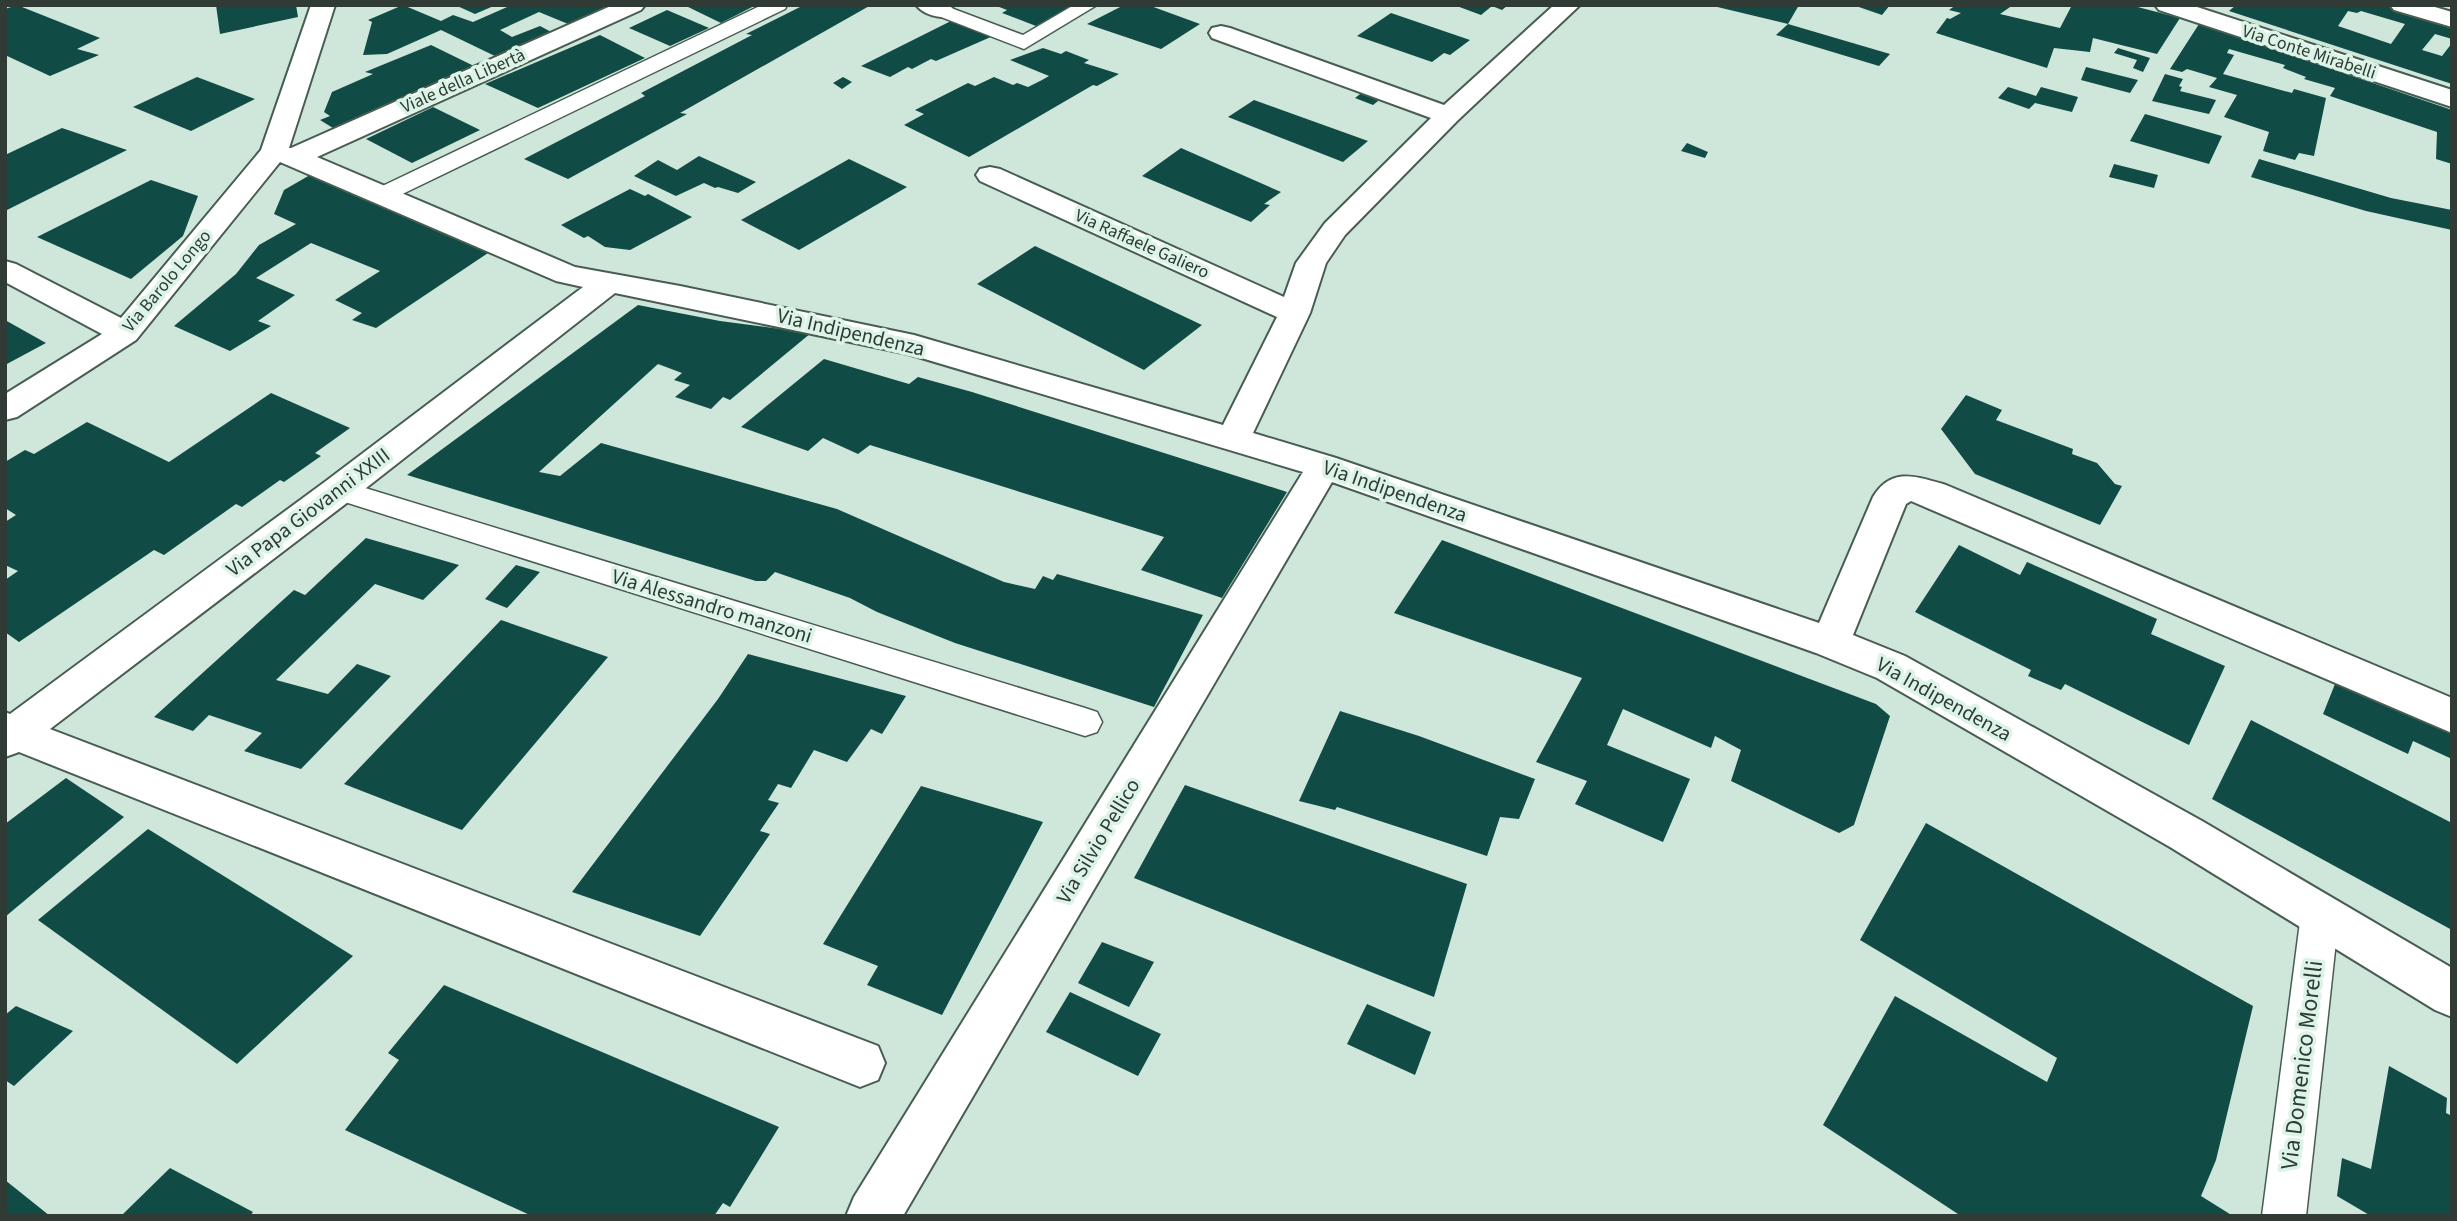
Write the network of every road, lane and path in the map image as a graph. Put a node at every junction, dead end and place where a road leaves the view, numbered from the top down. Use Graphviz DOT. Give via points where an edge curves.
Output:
graph roads {
  1 [pos="323,5"];
  2 [pos="633,5"];
  3 [pos="778,5"];
  4 [pos="1088,5"];
  5 [pos="1568,5"];
  6 [pos="2167,5"];
  7 [pos="2402,5"];
  8 [pos="936,8"];
  9 [pos="2452,20"];
  10 [pos="1221,33"];
  11 [pos="2452,99"];
  12 [pos="1448,115"];
  13 [pos="284,155"];
  14 [pos="990,175"];
  15 [pos="382,195"];
  16 [pos="5,270"];
  17 [pos="609,282"];
  18 [pos="1294,313"];
  19 [pos="125,333"];
  20 [pos="5,409"];
  21 [pos="1234,438"];
  22 [pos="1324,466"];
  23 [pos="339,490"];
  24 [pos="1830,642"];
  25 [pos="2452,716"];
  26 [pos="1085,722"];
  27 [pos="8,734"];
  28 [pos="2320,914"];
  29 [pos="2452,994"];
  30 [pos="860,1063"];
  31 [pos="873,1216"];
  32 [pos="2284,1216"];
  1 -- 13 [label="street"];
  2 -- 13 [label="street, Viale della Libertà"];
  3 -- 15 [label="lane"];
  4 -- 8 [label="lane" via="1024,43"];
  5 -- 12 [label="street"];
  6 -- 11 [label="street, Via Conte Mirabelli"];
  7 -- 9 [label="street"];
  10 -- 12 [label="street"];
  12 -- 18 [label="street" via="1335,229 1311,263"];
  13 -- 15 [label="street, Via Indipendenza"];
  13 -- 19 [label="street, Via Barolo Longo"];
  14 -- 18 [label="street, Via Raffaele Galiero"];
  15 -- 17 [label="street, Via Indipendenza" via="567,275"];
  16 -- 19 [label="street"];
  17 -- 21 [label="street, Via Indipendenza" via="914,345"];
  17 -- 23 [label="street, Via Papa Giovanni XXIII"];
  18 -- 21 [label="street"];
  19 -- 20 [label="street, Via Barolo Longo"];
  21 -- 22 [label="street, Via Indipendenza"];
  22 -- 24 [label="street, Via Indipendenza"];
  22 -- 31 [label="street, Via Silvio Pellico"];
  23 -- 26 [label="lane, Via Alessandro manzoni"];
  23 -- 27 [label="street, Via Papa Giovanni XXIII"];
  24 -- 25 [label="street" via="1891,498 1905,487 1933,494"];
  24 -- 28 [label="street, Via Indipendenza" via="1891,667"];
  27 -- 30 [label="street"];
  28 -- 29 [label="street, Via Indipendenza"];
  28 -- 32 [label="lane, Via Domenico Morelli"];
}
